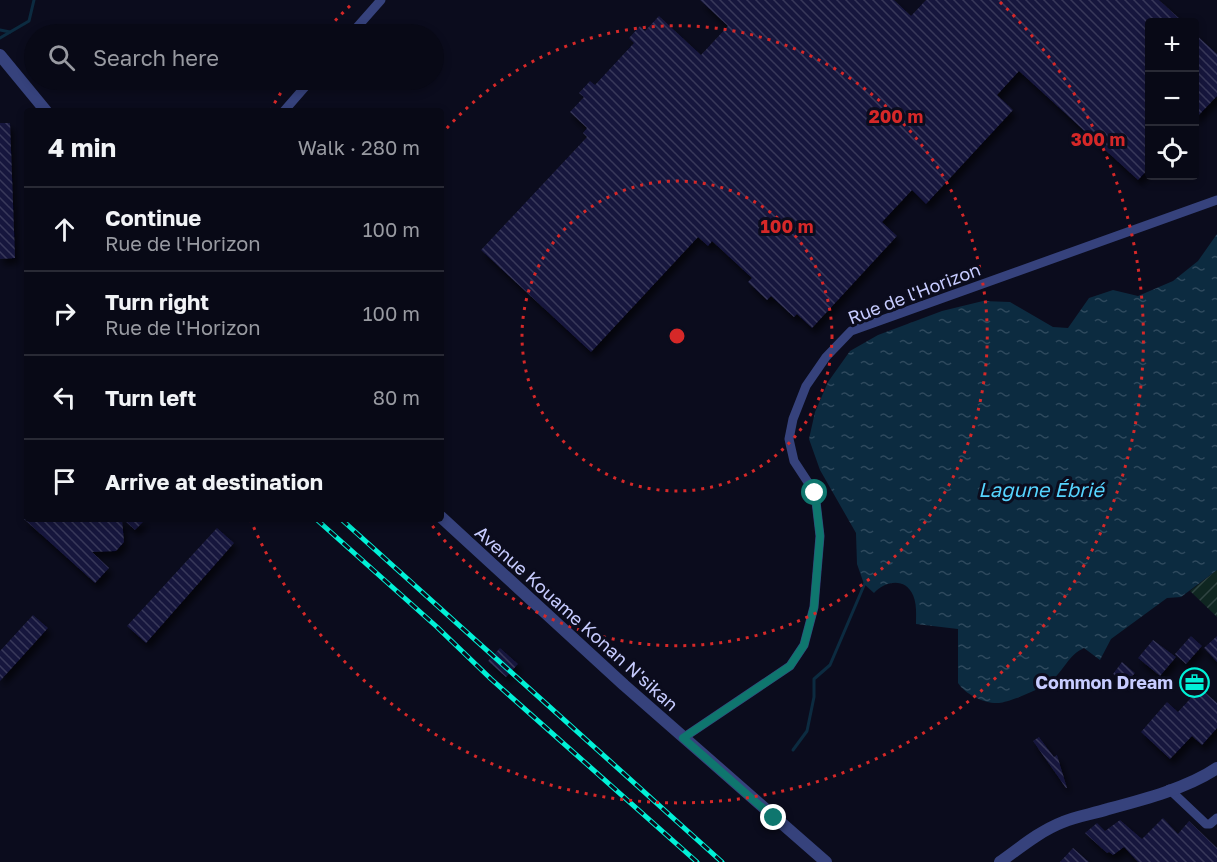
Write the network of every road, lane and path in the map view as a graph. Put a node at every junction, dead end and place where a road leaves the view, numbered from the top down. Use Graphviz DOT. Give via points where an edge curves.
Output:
graph roads {
  1 [pos="381,0"];
  2 [pos="360,24"];
  3 [pos="0,55"];
  4 [pos="24,84"];
  5 [pos="29,90"];
  6 [pos="302,90"];
  7 [pos="44,108"];
  8 [pos="287,108"];
  9 [pos="1217,200"];
  10 [pos="444,520"];
  11 [pos="683,738"];
  12 [pos="1217,768"];
  13 [pos="1169,789"];
  14 [pos="1217,818"];
  15 [pos="826,862"];
  16 [pos="1000,862"];
  1 -- 2 [label="street"];
  3 -- 4 [label="street"];
  5 -- 7 [label="street"];
  6 -- 8 [label="street"];
  9 -- 11 [label="street, Rue de l'Horizon" via="851,331 806,386 789,439 794,461 815,493 820,536 814,607 804,645 790,666"];
  10 -- 11 [label="street, Avenue Kouame Konan N'sikan"];
  11 -- 15 [label="street, Avenue Kouame Konan N'sikan"];
  12 -- 13 [label="street"];
  13 -- 14 [label="street" via="1206,824"];
  13 -- 16 [label="street" via="1065,821 1039,833"];
}
